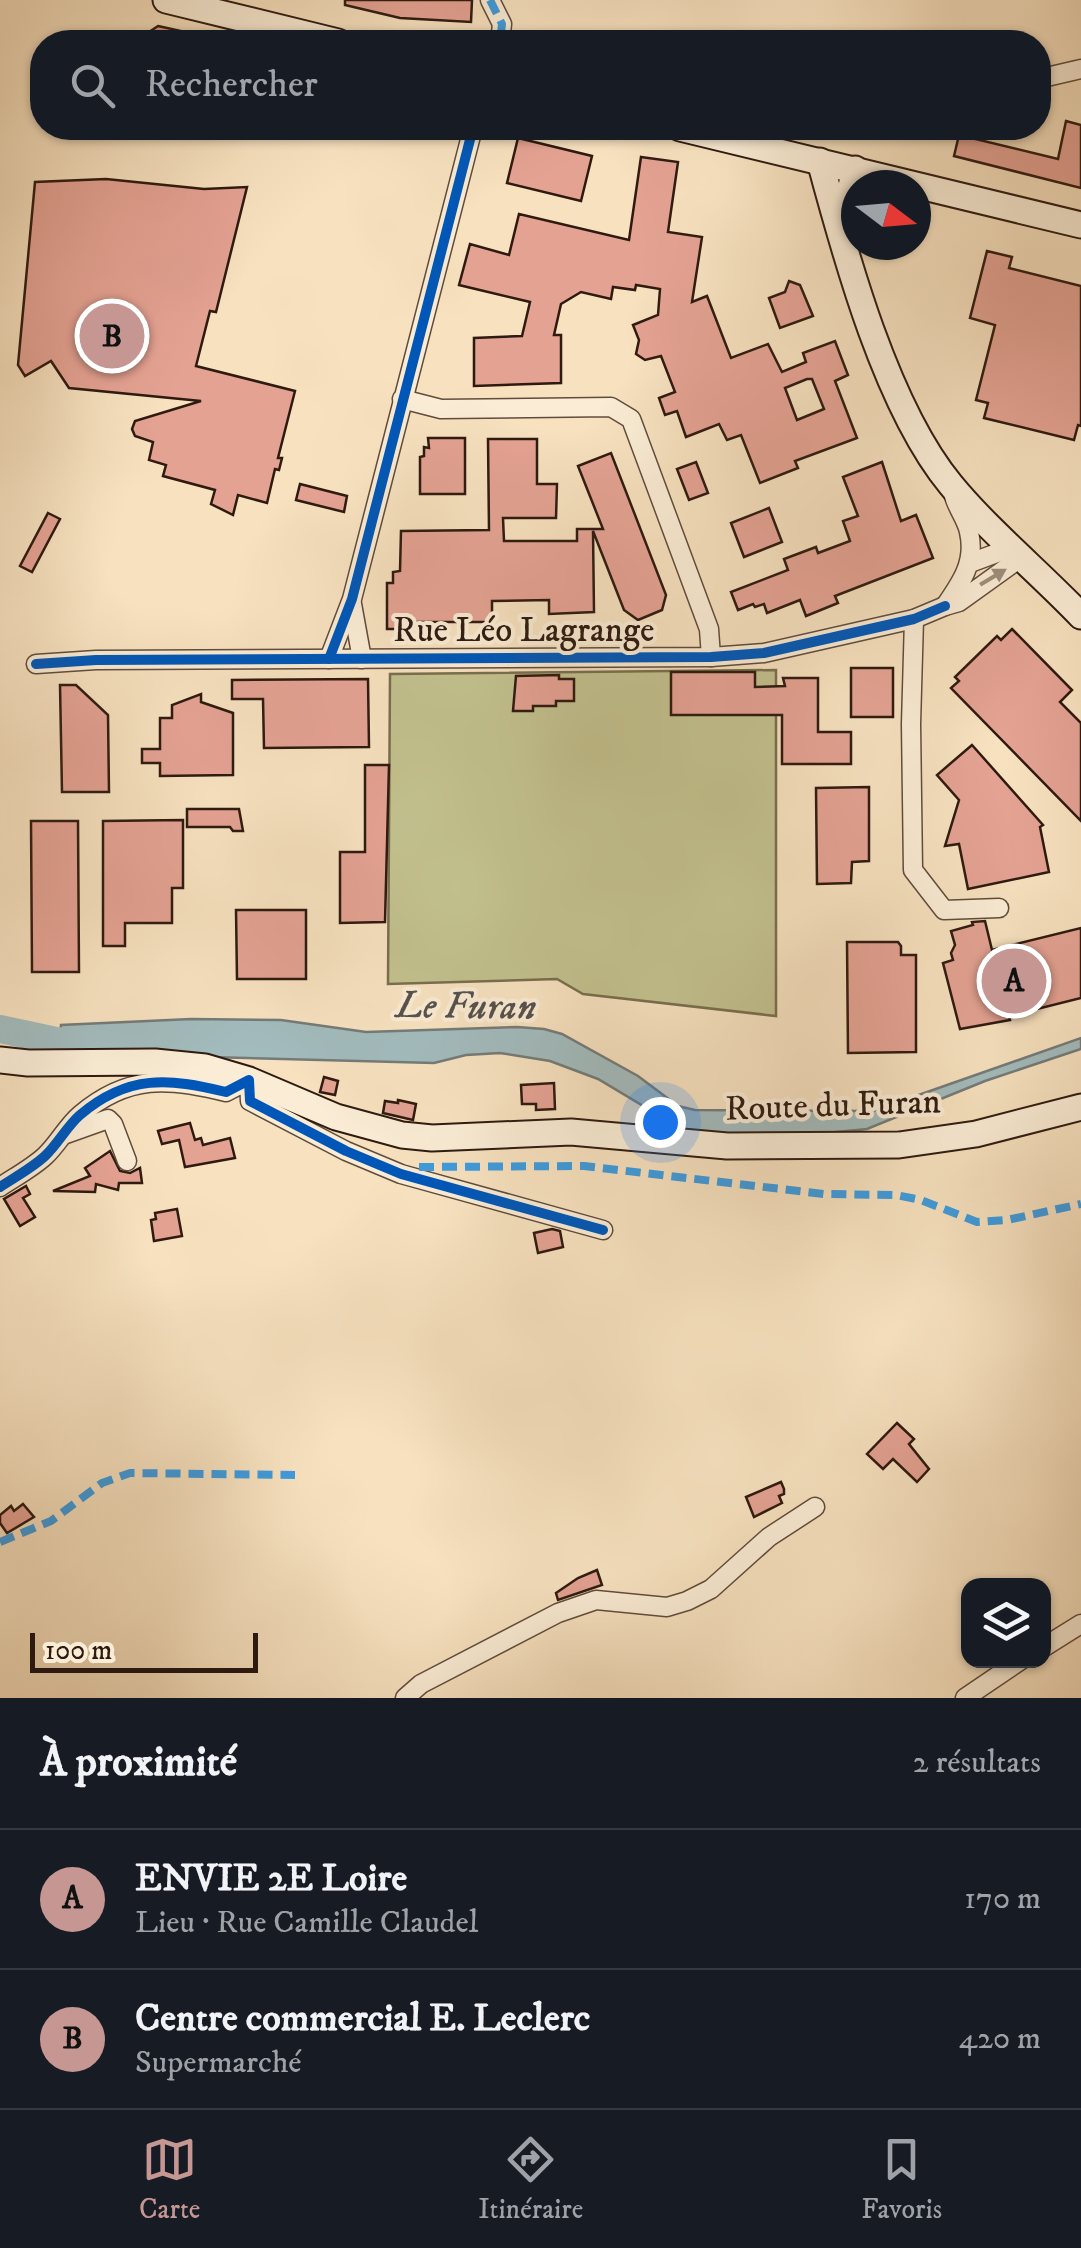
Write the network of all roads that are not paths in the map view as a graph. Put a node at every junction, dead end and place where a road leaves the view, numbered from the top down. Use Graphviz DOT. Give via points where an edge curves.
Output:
graph roads {
  1 [pos="166,0"];
  2 [pos="490,0"];
  3 [pos="206,4"];
  4 [pos="296,30"];
  5 [pos="501,30"];
  6 [pos="1081,69"];
  7 [pos="1051,76"];
  8 [pos="470,140"];
  9 [pos="754,140"];
  10 [pos="820,160"];
  11 [pos="855,169"];
  12 [pos="1081,225"];
  13 [pos="840,236"];
  14 [pos="402,399"];
  15 [pos="952,485"];
  16 [pos="1018,552"];
  17 [pos="970,563"];
  18 [pos="352,598"];
  19 [pos="946,606"];
  20 [pos="1081,616"];
  21 [pos="914,618"];
  22 [pos="330,658"];
  23 [pos="711,658"];
  24 [pos="362,659"];
  25 [pos="36,664"];
  26 [pos="999,908"];
  27 [pos="0,1060"];
  28 [pos="250,1080"];
  29 [pos="1081,1107"];
  30 [pos="62,1136"];
  31 [pos="127,1161"];
  32 [pos="0,1187"];
  33 [pos="603,1230"];
  34 [pos="814,1506"];
  35 [pos="1081,1624"];
  36 [pos="1051,1643"];
  37 [pos="1010,1668"];
  38 [pos="404,1698"];
  39 [pos="965,1698"];
  1 -- 3 [label="main road"];
  2 -- 5 [label="street"];
  3 -- 4 [label="main road"];
  6 -- 7 [label="street"];
  8 -- 14 [label="street, Rue Léo Lagrange"];
  9 -- 10 [label="main road"];
  10 -- 11 [label="main road"];
  10 -- 13 [label="main road"];
  11 -- 12 [label="main road"];
  11 -- 13 [label="main road"];
  13 -- 15 [label="main road" via="914,432"];
  14 -- 18 [label="street, Rue Léo Lagrange"];
  14 -- 23 [label="street" via="441,409 611,408 631,419 709,628"];
  15 -- 16 [label="main road"];
  15 -- 17 [label="street" via="970,532"];
  16 -- 17 [label="street"];
  19 -- 16 [label="street, Rue Léo Lagrange, one-way"];
  16 -- 20 [label="main road"];
  17 -- 19 [label="street"];
  18 -- 22 [label="street, Rue Léo Lagrange"];
  18 -- 24 [label="street"];
  19 -- 21 [label="street, Rue Léo Lagrange"];
  21 -- 23 [label="street, Rue Léo Lagrange" via="764,653"];
  21 -- 26 [label="street" via="912,870 944,910"];
  22 -- 24 [label="street, Rue Léo Lagrange"];
  22 -- 25 [label="street, Rue Léo Lagrange"];
  23 -- 24 [label="street, Rue Léo Lagrange"];
  27 -- 28 [label="main road, Route du Furan" via="154,1062"];
  28 -- 29 [label="main road, Route du Furan" via="350,1122 432,1138 571,1132 727,1146 899,1146"];
  28 -- 30 [label="street" via="226,1092 171,1081 130,1086 78,1116"];
  28 -- 33 [label="street" via="250,1100 346,1151 401,1174"];
  30 -- 31 [label="street" via="108,1119"];
  30 -- 32 [label="street"];
  34 -- 38 [label="street" via="688,1602 667,1607 596,1600 558,1612"];
  35 -- 36 [label="street"];
  37 -- 39 [label="street"];
}
